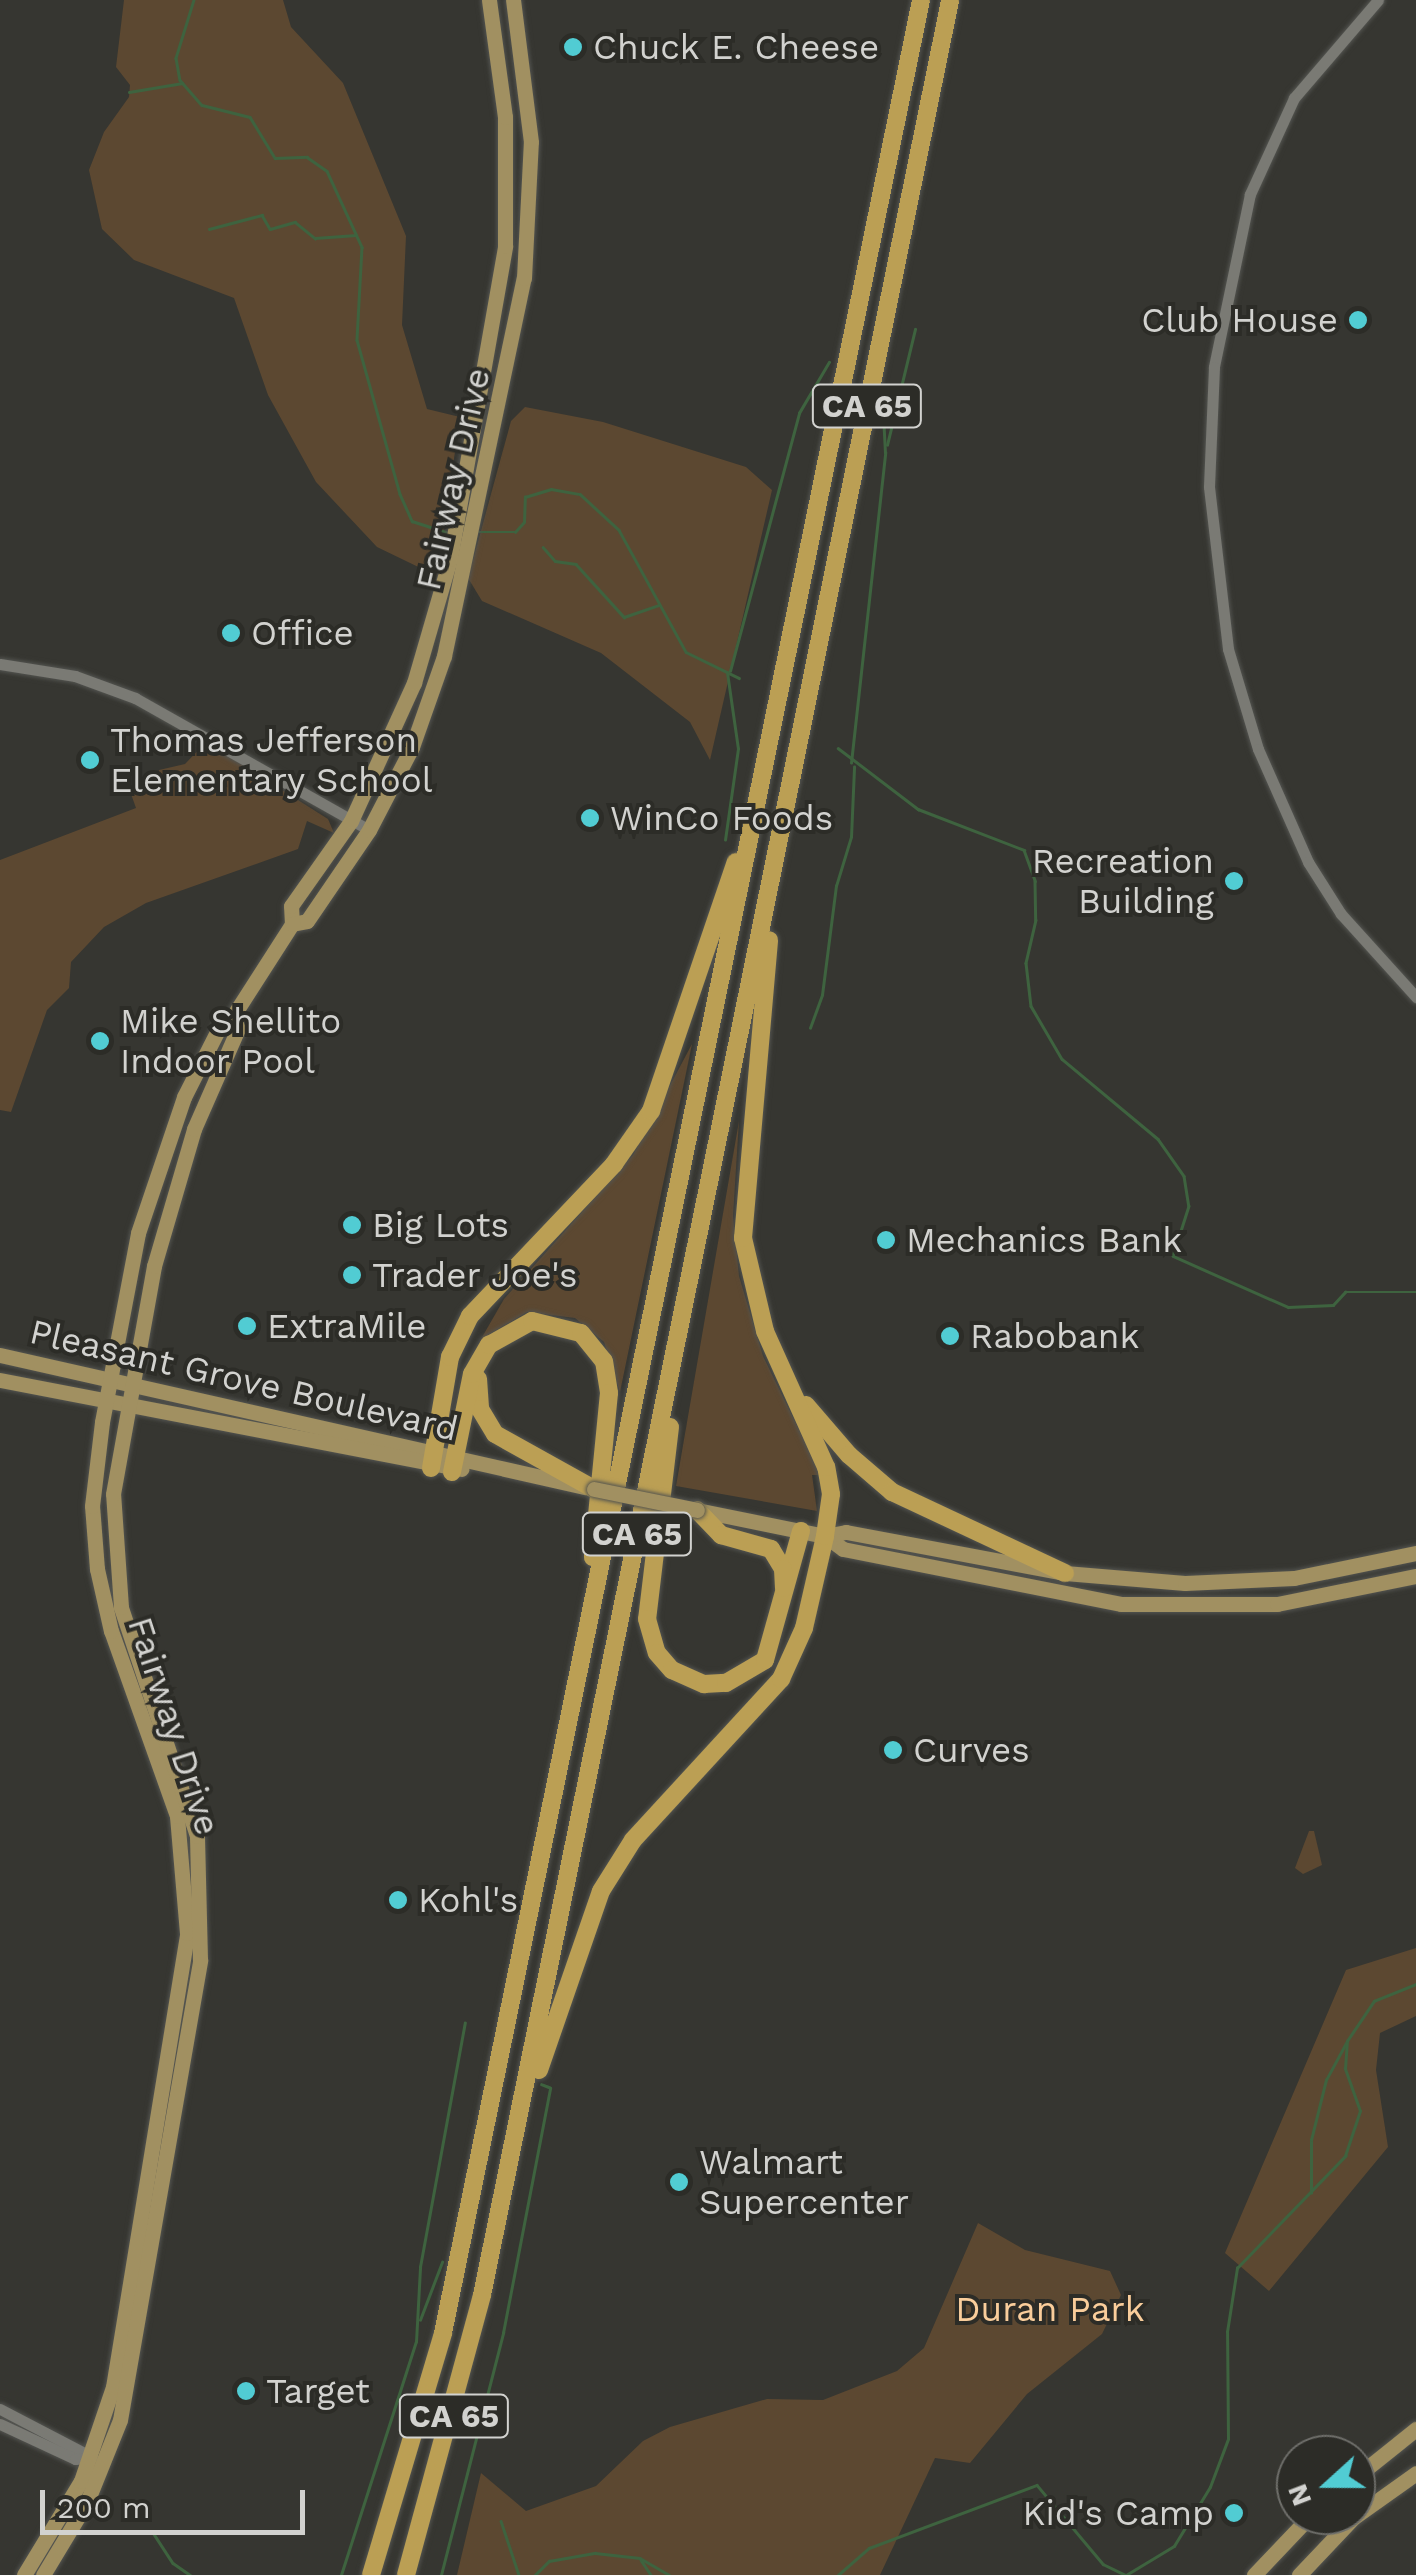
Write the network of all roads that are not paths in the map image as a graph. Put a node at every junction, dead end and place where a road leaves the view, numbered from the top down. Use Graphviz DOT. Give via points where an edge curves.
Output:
graph roads {
  1 [pos="488,0"];
  2 [pos="513,0"];
  3 [pos="921,0"];
  4 [pos="950,0"];
  5 [pos="1378,0"];
  6 [pos="468,509"];
  7 [pos="457,560"];
  8 [pos="0,664"];
  9 [pos="757,805"];
  10 [pos="784,813"];
  11 [pos="351,820"];
  12 [pos="369,830"];
  13 [pos="292,924"];
  14 [pos="1416,998"];
  15 [pos="227,1019"];
  16 [pos="214,1079"];
  17 [pos="172,1129"];
  18 [pos="689,1281"];
  19 [pos="773,1352"];
  20 [pos="0,1355"];
  21 [pos="478,1364"];
  22 [pos="111,1378"];
  23 [pos="0,1380"];
  24 [pos="131,1383"];
  25 [pos="106,1402"];
  26 [pos="126,1406"];
  27 [pos="432,1458"];
  28 [pos="453,1463"];
  29 [pos="563,1476"];
  30 [pos="594,1489"];
  31 [pos="697,1510"];
  32 [pos="801,1531"];
  33 [pos="826,1536"];
  34 [pos="1416,1553"];
  35 [pos="1064,1574"];
  36 [pos="1416,1576"];
  37 [pos="595,1596"];
  38 [pos="784,1603"];
  39 [pos="150,2162"];
  40 [pos="491,2254"];
  41 [pos="145,2291"];
  42 [pos="0,2409"];
  43 [pos="0,2424"];
  44 [pos="1416,2430"];
  45 [pos="98,2460"];
  46 [pos="1376,2461"];
  47 [pos="1416,2473"];
  48 [pos="1292,2535"];
  49 [pos="372,2570"];
  50 [pos="24,2575"];
  51 [pos="43,2575"];
  52 [pos="406,2575"];
  53 [pos="1254,2575"];
  54 [pos="1299,2575"];
  1 -- 6 [label="main road, Fairway Drive" via="505,117 504,246"];
  2 -- 6 [label="main road, Fairway Drive" via="528,97 529,228 514,346"];
  3 -- 9 [label="highway, CA 65"];
  4 -- 10 [label="highway, CA 65"];
  5 -- 14 [label="street" via="1294,98 1250,194 1214,366 1209,487 1225,634 1258,749 1316,875 1351,926"];
  6 -- 7 [label="main road, Fairway Drive"];
  7 -- 11 [label="main road, Fairway Drive" via="414,683"];
  7 -- 12 [label="main road, Fairway Drive" via="434,689"];
  8 -- 11 [label="street" via="75,676 135,698"];
  9 -- 27 [label="highway" via="650,1112 614,1164 470,1316 450,1357"];
  9 -- 37 [label="highway, CA 65"];
  10 -- 18 [label="highway, CA 65"];
  10 -- 19 [label="highway" via="742,1198 748,1274"];
  11 -- 12 [label="street"];
  11 -- 13 [label="main road, Fairway Drive" via="292,906"];
  12 -- 13 [label="main road, Fairway Drive" via="307,921"];
  13 -- 15 [label="main road, Fairway Drive"];
  15 -- 16 [label="main road, Fairway Drive" via="206,1067"];
  15 -- 17 [label="main road, Fairway Drive"];
  16 -- 17 [label="main road" via="196,1091"];
  16 -- 24 [label="main road, Fairway Drive" via="173,1192"];
  17 -- 22 [label="main road, Fairway Drive" via="138,1233"];
  18 -- 38 [label="highway" via="649,1602 652,1642 682,1676 704,1684 737,1680 772,1650"];
  18 -- 40 [label="highway, CA 65"];
  19 -- 33 [label="highway" via="826,1466"];
  19 -- 35 [label="highway" via="828,1433 892,1492"];
  20 -- 22 [label="main road, Pleasant Grove Boulevard"];
  21 -- 28 [label="highway"];
  21 -- 29 [label="highway" via="478,1398 489,1428"];
  21 -- 37 [label="highway" via="504,1331 542,1320 581,1332 604,1361 609,1393 592,1563"];
  22 -- 24 [label="main road, Pleasant Grove Boulevard"];
  22 -- 25 [label="main road, Fairway Drive"];
  23 -- 25 [label="main road, Pleasant Grove Boulevard"];
  24 -- 26 [label="main road, Fairway Drive"];
  24 -- 27 [label="main road, Pleasant Grove Boulevard"];
  25 -- 26 [label="main road, Pleasant Grove Boulevard"];
  25 -- 39 [label="main road, Fairway Drive" via="92,1506 98,1569 111,1632 170,1789 187,1875 185,1951"];
  26 -- 27 [label="main road, Pleasant Grove Boulevard"];
  26 -- 41 [label="main road, Fairway Drive" via="113,1494 116,1578 186,1788 204,1902"];
  27 -- 28 [label="main road, Pleasant Grove Boulevard"];
  28 -- 29 [label="main road, Pleasant Grove Boulevard"];
  29 -- 30 [label="highway"];
  30 -- 31 [label="main road, bridge"];
  31 -- 32 [label="main road"];
  31 -- 38 [label="highway" via="721,1535 772,1549 784,1569"];
  32 -- 33 [label="main road"];
  32 -- 38 [label="highway"];
  33 -- 35 [label="main road" via="846,1532"];
  33 -- 36 [label="main road" via="842,1549 1121,1604 1277,1604"];
  33 -- 40 [label="highway" via="804,1628 781,1679 634,1840 587,1920"];
  34 -- 35 [label="main road" via="1253,1582"];
  37 -- 49 [label="highway, CA 65" via="442,2333"];
  39 -- 41 [label="main road" via="140,2278"];
  39 -- 45 [label="main road, Fairway Drive"];
  40 -- 52 [label="highway, CA 65" via="457,2405"];
  41 -- 45 [label="main road, Fairway Drive" via="120,2420"];
  42 -- 45 [label="street"];
  43 -- 45 [label="street" via="75,2459"];
  44 -- 46 [label="main road"];
  45 -- 50 [label="main road, Fairway Drive"];
  45 -- 51 [label="main road, Fairway Drive"];
  47 -- 54 [label="main road" via="1353,2518"];
  48 -- 53 [label="main road"];
}
